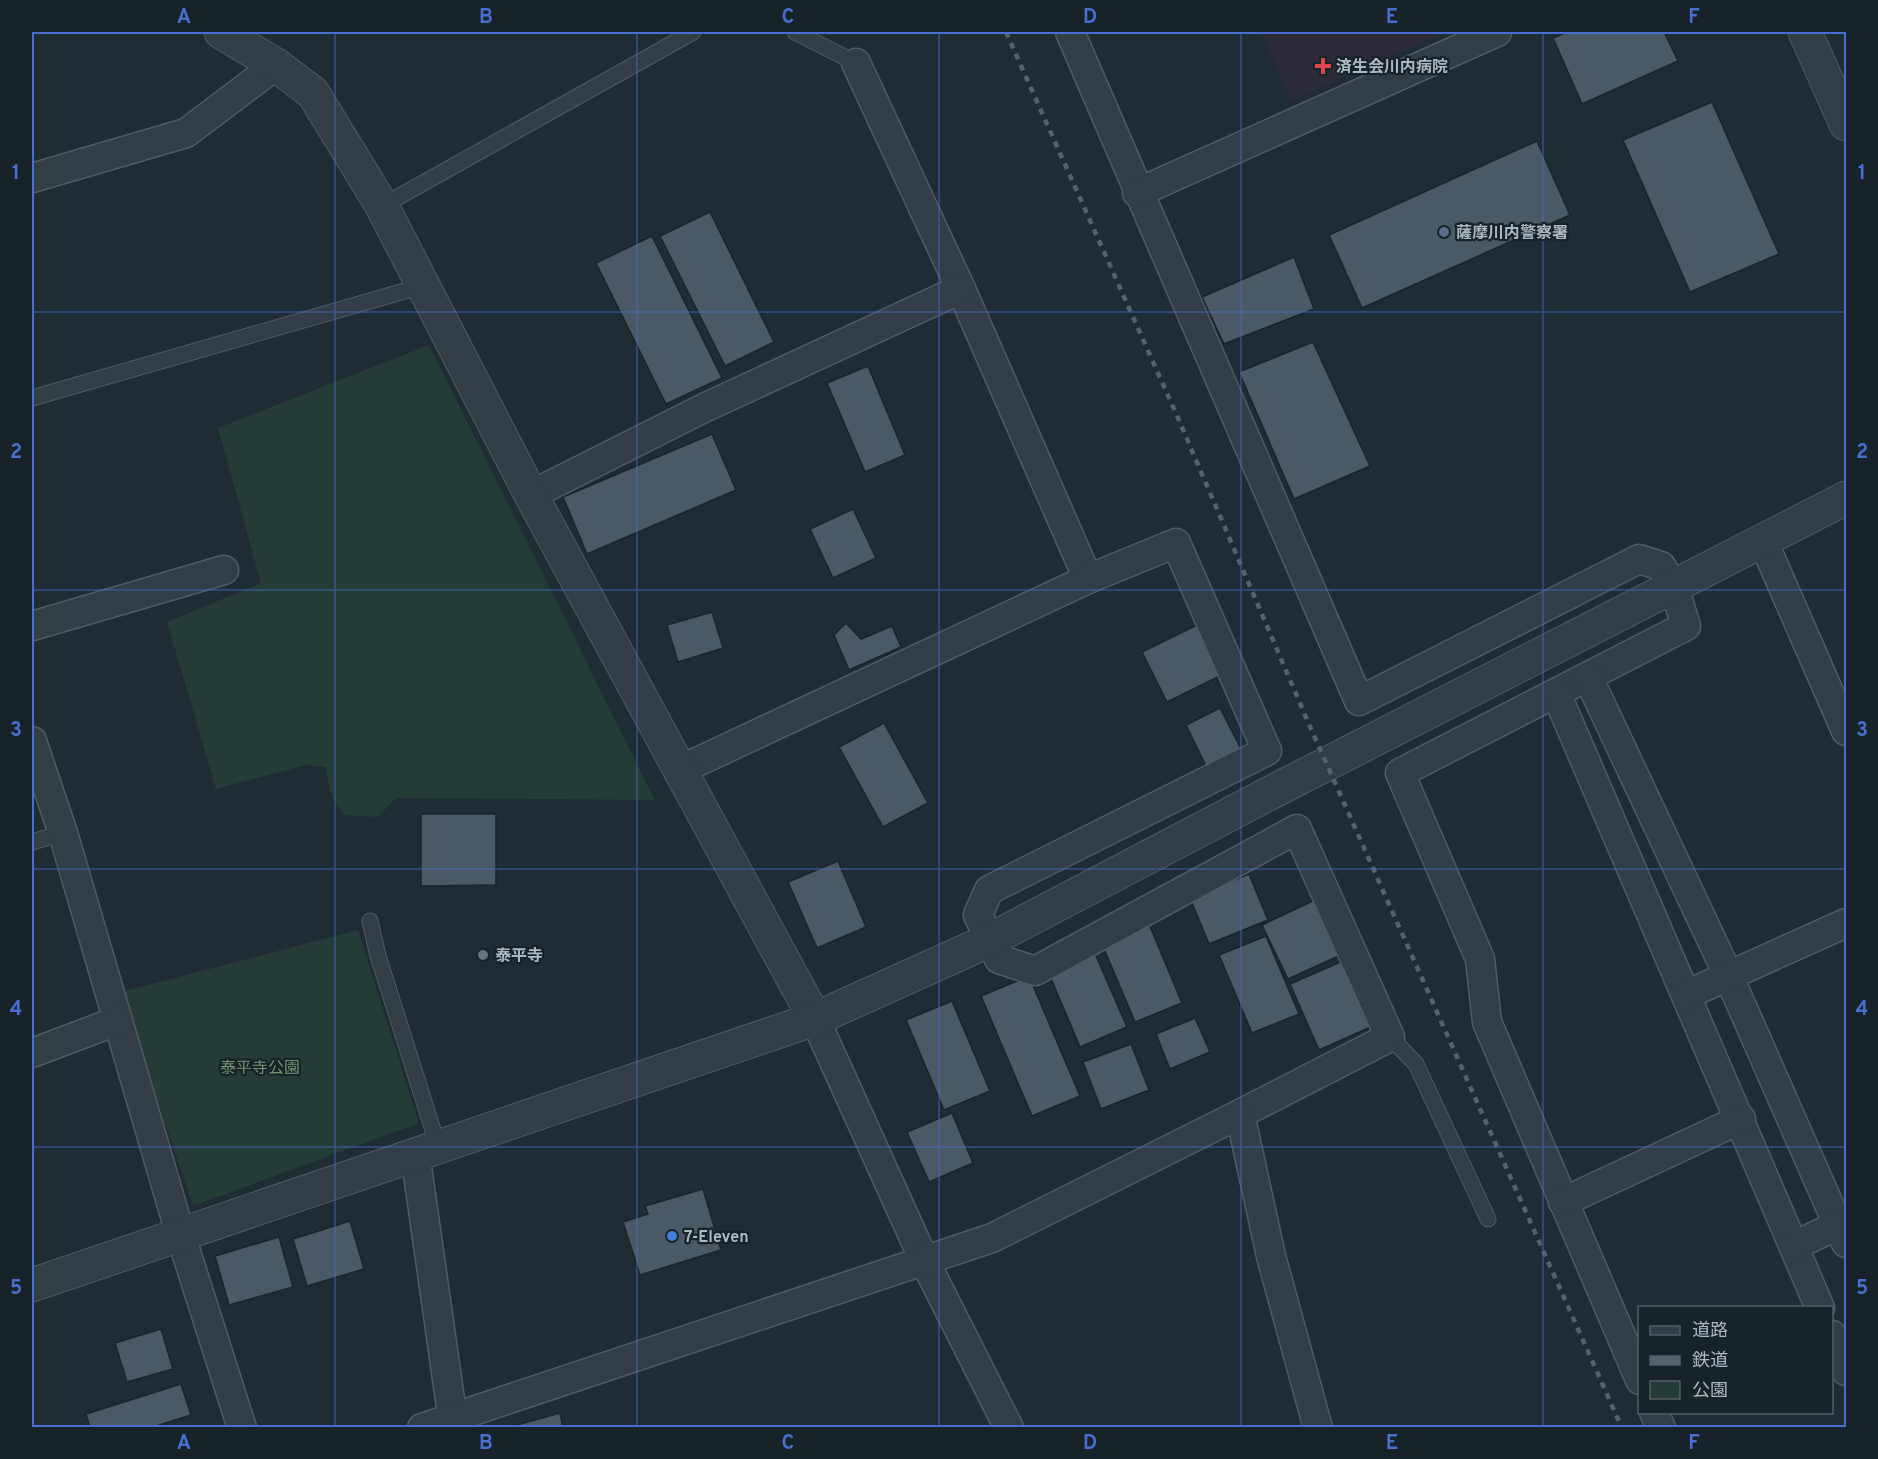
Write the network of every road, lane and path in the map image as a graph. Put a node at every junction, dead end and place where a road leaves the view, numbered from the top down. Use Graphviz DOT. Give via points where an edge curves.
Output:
graph roads {
  1 [pos="220,32"];
  2 [pos="693,32"];
  3 [pos="795,32"];
  4 [pos="1070,32"];
  5 [pos="1497,32"];
  6 [pos="1805,32"];
  7 [pos="856,63"];
  8 [pos="276,65"];
  9 [pos="1845,117"];
  10 [pos="32,178"];
  11 [pos="1137,193"];
  12 [pos="382,206"];
  13 [pos="422,286"];
  14 [pos="961,289"];
  15 [pos="32,398"];
  16 [pos="531,495"];
  17 [pos="1846,498"];
  18 [pos="1763,541"];
  19 [pos="224,570"];
  20 [pos="1088,579"];
  21 [pos="1674,587"];
  22 [pos="32,626"];
  23 [pos="1588,677"];
  24 [pos="1556,693"];
  25 [pos="1846,731"];
  26 [pos="32,741"];
  27 [pos="678,771"];
  28 [pos="63,833"];
  29 [pos="32,843"];
  30 [pos="370,921"];
  31 [pos="1846,923"];
  32 [pos="990,940"];
  33 [pos="1729,977"];
  34 [pos="1686,995"];
  35 [pos="815,1019"];
  36 [pos="117,1021"];
  37 [pos="1390,1037"];
  38 [pos="32,1053"];
  39 [pos="1240,1114"];
  40 [pos="1741,1119"];
  41 [pos="427,1149"];
  42 [pos="1563,1202"];
  43 [pos="1488,1219"];
  44 [pos="1844,1229"];
  45 [pos="180,1233"];
  46 [pos="1794,1246"];
  47 [pos="924,1260"];
  48 [pos="32,1285"];
  49 [pos="1819,1306"];
  50 [pos="1833,1338"];
  51 [pos="1846,1371"];
  52 [pos="1638,1375"];
  53 [pos="1654,1414"];
  54 [pos="454,1423"];
  55 [pos="242,1428"];
  56 [pos="422,1428"];
  57 [pos="1009,1428"];
  58 [pos="1318,1428"];
  59 [pos="1661,1428"];
  1 -- 8 [label="street"];
  2 -- 12 [label="lane"];
  3 -- 7 [label="lane"];
  4 -- 11 [label="street"];
  5 -- 11 [label="street"];
  6 -- 9 [label="street"];
  7 -- 14 [label="street"];
  8 -- 10 [label="street" via="186,133"];
  8 -- 12 [label="street" via="313,93"];
  11 -- 21 [label="street" via="1359,701 1639,559 1660,566"];
  12 -- 13 [label="street"];
  13 -- 15 [label="lane"];
  13 -- 16 [label="street"];
  14 -- 16 [label="street" via="704,408"];
  14 -- 20 [label="street"];
  16 -- 27 [label="street"];
  17 -- 18 [label="street"];
  18 -- 21 [label="street"];
  18 -- 25 [label="street"];
  19 -- 22 [label="street"];
  20 -- 27 [label="street"];
  20 -- 32 [label="street" via="1176,543 1267,751 989,890 978,915"];
  21 -- 23 [label="street" via="1686,626"];
  21 -- 32 [label="street"];
  23 -- 24 [label="street"];
  23 -- 33 [label="street"];
  24 -- 34 [label="street"];
  24 -- 42 [label="street" via="1400,773 1480,959 1487,1022"];
  26 -- 28 [label="street"];
  27 -- 35 [label="street"];
  28 -- 29 [label="lane"];
  28 -- 36 [label="street"];
  30 -- 41 [label="lane"];
  31 -- 33 [label="street"];
  32 -- 35 [label="street"];
  32 -- 37 [label="street" via="999,959 1035,971 1297,829"];
  33 -- 34 [label="street"];
  33 -- 44 [label="street"];
  34 -- 40 [label="street"];
  35 -- 41 [label="street"];
  35 -- 47 [label="street"];
  36 -- 38 [label="street"];
  36 -- 45 [label="street"];
  37 -- 39 [label="street"];
  37 -- 43 [label="lane" via="1416,1064"];
  39 -- 47 [label="street" via="992,1238"];
  39 -- 58 [label="street" via="1272,1256"];
  40 -- 42 [label="street"];
  40 -- 46 [label="street"];
  41 -- 45 [label="street"];
  41 -- 54 [label="street"];
  42 -- 52 [label="street"];
  44 -- 46 [label="street"];
  45 -- 48 [label="street"];
  45 -- 55 [label="street"];
  46 -- 49 [label="street"];
  47 -- 54 [label="street"];
  47 -- 57 [label="street"];
  50 -- 51 [label="street"];
  53 -- 59 [label="street"];
  54 -- 56 [label="street"];
}
